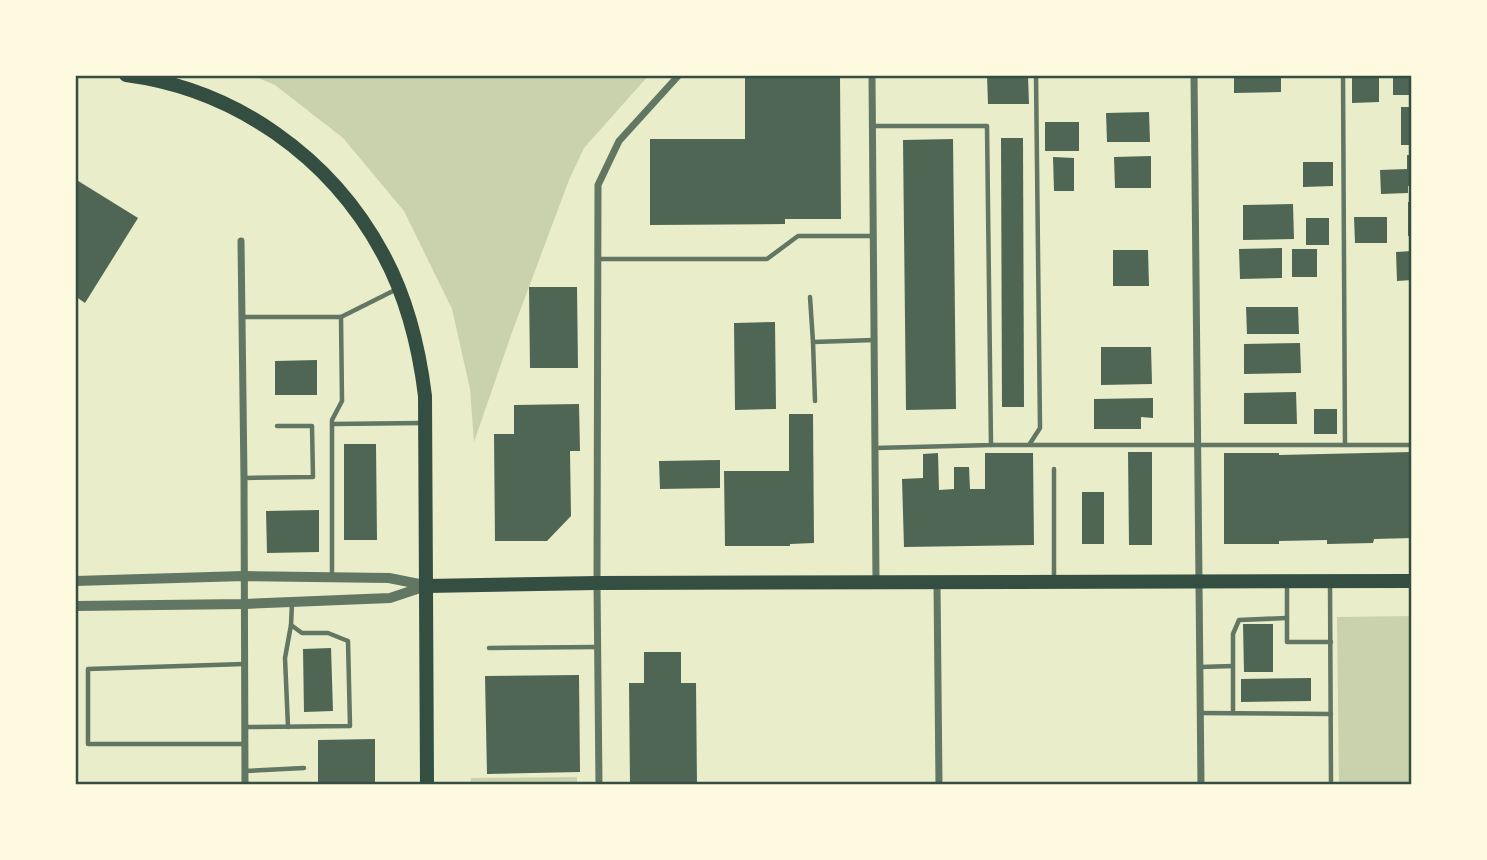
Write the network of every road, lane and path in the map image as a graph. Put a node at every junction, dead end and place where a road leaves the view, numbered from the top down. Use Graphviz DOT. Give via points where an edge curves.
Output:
graph roads {
  1 [pos="126,75"];
  2 [pos="679,75"];
  3 [pos="872,75"];
  4 [pos="1037,75"];
  5 [pos="1194,75"];
  6 [pos="1343,75"];
  7 [pos="873,126"];
  8 [pos="873,236"];
  9 [pos="241,241"];
  10 [pos="598,259"];
  11 [pos="399,288"];
  12 [pos="810,297"];
  13 [pos="243,317"];
  14 [pos="341,317"];
  15 [pos="874,340"];
  16 [pos="813,342"];
  17 [pos="815,401"];
  18 [pos="425,423"];
  19 [pos="332,424"];
  20 [pos="276,426"];
  21 [pos="1345,444"];
  22 [pos="1412,444"];
  23 [pos="991,445"];
  24 [pos="1029,445"];
  25 [pos="1197,445"];
  26 [pos="875,448"];
  27 [pos="1054,469"];
  28 [pos="244,478"];
  29 [pos="244,576"];
  30 [pos="332,577"];
  31 [pos="75,581"];
  32 [pos="1412,581"];
  33 [pos="1054,582"];
  34 [pos="1199,582"];
  35 [pos="1287,582"];
  36 [pos="1331,582"];
  37 [pos="597,583"];
  38 [pos="876,583"];
  39 [pos="937,583"];
  40 [pos="426,586"];
  41 [pos="292,602"];
  42 [pos="244,604"];
  43 [pos="75,606"];
  44 [pos="1287,618"];
  45 [pos="291,625"];
  46 [pos="1331,642"];
  47 [pos="598,647"];
  48 [pos="489,648"];
  49 [pos="244,664"];
  50 [pos="1233,666"];
  51 [pos="1200,667"];
  52 [pos="1200,713"];
  53 [pos="1233,713"];
  54 [pos="1331,714"];
  55 [pos="245,727"];
  56 [pos="288,727"];
  57 [pos="245,744"];
  58 [pos="304,768"];
  59 [pos="245,771"];
  60 [pos="245,785"];
  61 [pos="427,785"];
  62 [pos="599,785"];
  63 [pos="939,785"];
  64 [pos="1201,785"];
  65 [pos="1331,785"];
  1 -- 11 [label="main road" via="202,94 260,122 288,142 340,191 383,254"];
  2 -- 10 [label="street" via="619,141 598,185"];
  3 -- 7 [label="street"];
  4 -- 24 [label="lane" via="1040,428"];
  5 -- 25 [label="street"];
  6 -- 21 [label="lane"];
  7 -- 8 [label="street"];
  7 -- 23 [label="lane" via="987,125"];
  8 -- 10 [label="lane" via="798,236 767,259"];
  8 -- 15 [label="street"];
  9 -- 13 [label="street"];
  10 -- 37 [label="street"];
  11 -- 14 [label="lane"];
  11 -- 18 [label="main road" via="421,360"];
  12 -- 16 [label="lane"];
  13 -- 14 [label="lane"];
  13 -- 28 [label="street"];
  14 -- 19 [label="lane" via="342,401"];
  15 -- 16 [label="lane"];
  15 -- 26 [label="street"];
  16 -- 17 [label="lane"];
  18 -- 19 [label="lane"];
  18 -- 40 [label="main road"];
  19 -- 30 [label="lane"];
  20 -- 28 [label="lane" via="313,426 313,477"];
  21 -- 22 [label="lane"];
  21 -- 25 [label="lane"];
  23 -- 24 [label="lane"];
  23 -- 26 [label="lane"];
  24 -- 25 [label="lane"];
  25 -- 34 [label="street"];
  26 -- 38 [label="street"];
  27 -- 33 [label="lane"];
  28 -- 29 [label="street"];
  29 -- 30 [label="street"];
  29 -- 31 [label="street"];
  29 -- 42 [label="street"];
  30 -- 40 [label="street" via="389,578"];
  32 -- 36 [label="main road"];
  33 -- 34 [label="main road"];
  33 -- 39 [label="main road"];
  34 -- 35 [label="main road"];
  34 -- 51 [label="street"];
  35 -- 36 [label="main road"];
  35 -- 44 [label="lane"];
  36 -- 46 [label="lane"];
  37 -- 38 [label="main road"];
  37 -- 40 [label="main road"];
  37 -- 47 [label="street"];
  38 -- 39 [label="main road"];
  39 -- 63 [label="street"];
  40 -- 41 [label="street" via="390,598"];
  40 -- 61 [label="main road"];
  41 -- 42 [label="street"];
  41 -- 45 [label="lane"];
  42 -- 43 [label="street"];
  42 -- 49 [label="street"];
  44 -- 46 [label="lane" via="1287,642"];
  44 -- 50 [label="lane" via="1239,620 1233,634"];
  45 -- 56 [label="lane" via="285,658"];
  45 -- 56 [label="lane" via="302,633 328,633 348,640 350,726"];
  46 -- 54 [label="lane"];
  47 -- 48 [label="lane"];
  47 -- 62 [label="street"];
  49 -- 55 [label="street"];
  49 -- 57 [label="lane" via="88,669 88,744"];
  50 -- 51 [label="lane"];
  50 -- 53 [label="lane"];
  51 -- 52 [label="street"];
  52 -- 53 [label="lane"];
  52 -- 64 [label="street"];
  53 -- 54 [label="lane"];
  54 -- 65 [label="lane"];
  55 -- 56 [label="lane"];
  55 -- 57 [label="street"];
  57 -- 59 [label="street"];
  58 -- 59 [label="lane"];
  59 -- 60 [label="street"];
}
